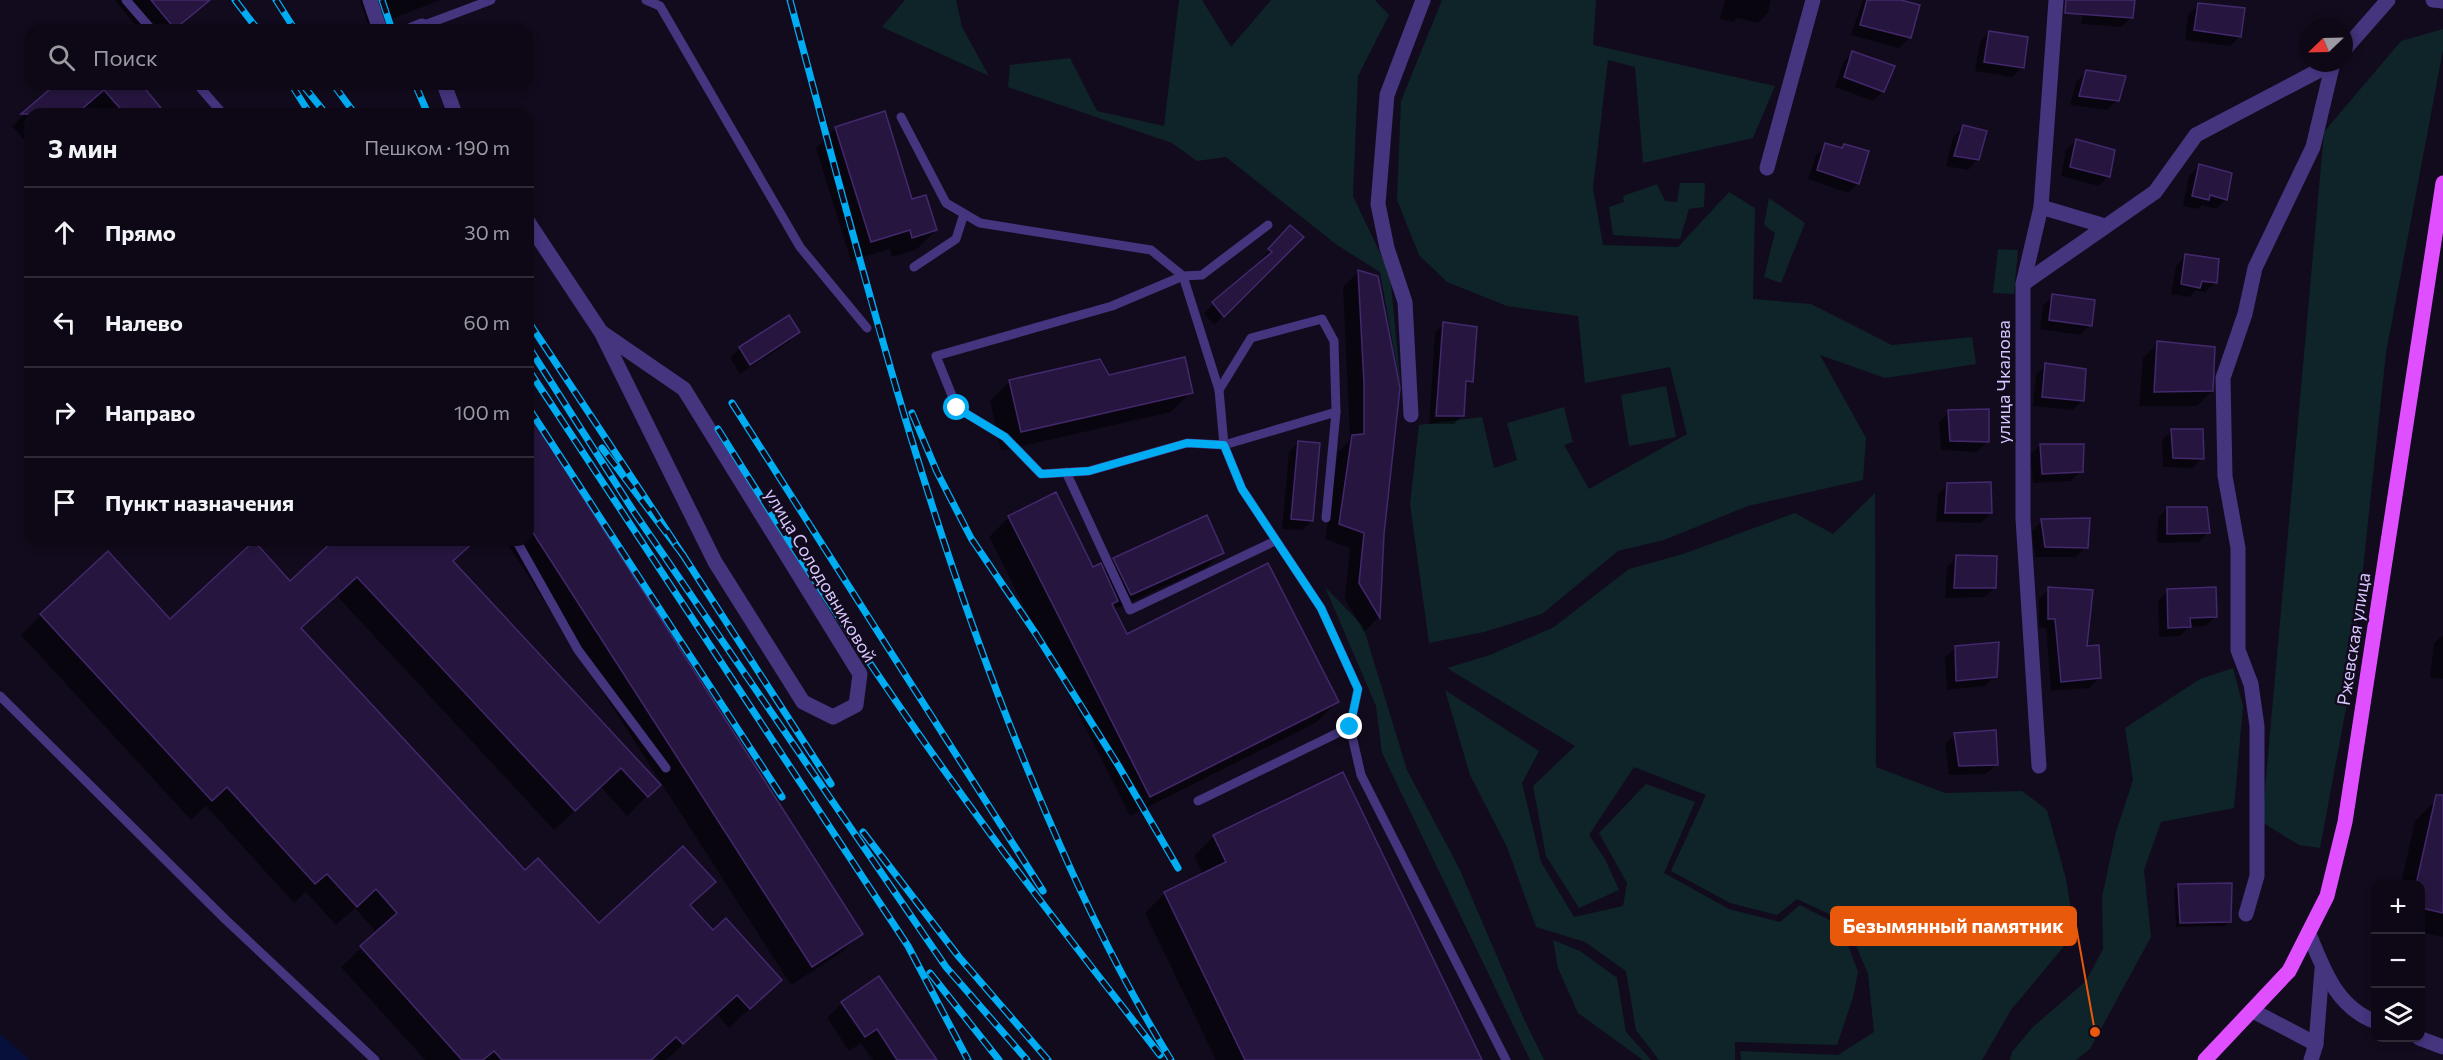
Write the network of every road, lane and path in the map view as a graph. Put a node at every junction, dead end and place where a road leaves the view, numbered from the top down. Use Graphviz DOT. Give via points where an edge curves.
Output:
graph roads {
  1 [pos="126,0"];
  2 [pos="370,0"];
  3 [pos="491,0"];
  4 [pos="645,0"];
  5 [pos="1423,0"];
  6 [pos="1813,0"];
  7 [pos="2056,0"];
  8 [pos="2388,0"];
  9 [pos="2433,0"];
  10 [pos="2443,1"];
  11 [pos="147,24"];
  12 [pos="378,24"];
  13 [pos="431,24"];
  14 [pos="2353,41"];
  15 [pos="2316,72"];
  16 [pos="2331,72"];
  17 [pos="202,90"];
  18 [pos="446,90"];
  19 [pos="218,108"];
  20 [pos="453,108"];
  21 [pos="901,117"];
  22 [pos="1767,168"];
  23 [pos="2443,183"];
  24 [pos="2041,207"];
  25 [pos="964,214"];
  26 [pos="1268,225"];
  27 [pos="2105,226"];
  28 [pos="534,231"];
  29 [pos="914,267"];
  30 [pos="1183,276"];
  31 [pos="2023,284"];
  32 [pos="867,328"];
  33 [pos="601,332"];
  34 [pos="1219,390"];
  35 [pos="1336,412"];
  36 [pos="1411,415"];
  37 [pos="1224,445"];
  38 [pos="1066,472"];
  39 [pos="1326,518"];
  40 [pos="1275,541"];
  41 [pos="519,546"];
  42 [pos="0,696"];
  43 [pos="1350,727"];
  44 [pos="2039,766"];
  45 [pos="666,768"];
  46 [pos="1198,801"];
  47 [pos="2246,914"];
  48 [pos="2309,934"];
  49 [pos="2322,966"];
  50 [pos="2253,1011"];
  51 [pos="2371,1020"];
  52 [pos="2425,1040"];
  53 [pos="2316,1044"];
  54 [pos="2443,1047"];
  55 [pos="375,1060"];
  56 [pos="1506,1060"];
  57 [pos="2205,1060"];
  58 [pos="2311,1060"];
  1 -- 11 [label="lane"];
  2 -- 12 [label="street"];
  3 -- 13 [label="lane"];
  4 -- 32 [label="lane" via="660,6 800,247"];
  5 -- 36 [label="street" via="1387,95 1378,204 1386,249 1405,302"];
  6 -- 22 [label="street"];
  7 -- 24 [label="street, улица Чкалова"];
  8 -- 14 [label="street"];
  9 -- 10 [label="street"];
  15 -- 27 [label="street" via="2196,135 2155,192"];
  16 -- 47 [label="street" via="2313,147 2255,268 2245,314 2223,378 2225,476 2238,548 2238,650 2251,684 2257,726 2257,876"];
  17 -- 19 [label="lane"];
  18 -- 20 [label="street"];
  21 -- 25 [label="lane" via="945,203"];
  23 -- 48 [label="main road, Ржевская улица" via="2345,822 2327,896"];
  24 -- 27 [label="street"];
  24 -- 31 [label="street, улица Чкалова"];
  25 -- 29 [label="lane" via="956,239"];
  25 -- 30 [label="lane" via="980,224 1151,250"];
  26 -- 30 [label="lane" via="1202,275"];
  27 -- 31 [label="street"];
  28 -- 33 [label="street, улица Солодовниковой"];
  30 -- 34 [label="lane"];
  30 -- 38 [label="lane" via="1112,306 936,356 957,408 1005,437 1041,474"];
  31 -- 44 [label="street, улица Чкалова" via="2023,519"];
  33 -- 33 [label="street, улица Солодовниковой" via="684,389 860,674 856,705 833,717 803,702 715,562"];
  34 -- 35 [label="lane" via="1251,338 1322,319 1334,341"];
  34 -- 37 [label="lane"];
  35 -- 37 [label="lane"];
  35 -- 39 [label="lane"];
  37 -- 38 [label="lane" via="1187,443 1089,471"];
  37 -- 40 [label="lane" via="1242,489"];
  38 -- 40 [label="lane" via="1130,610"];
  40 -- 43 [label="lane" via="1321,608 1358,689"];
  41 -- 45 [label="lane" via="578,650"];
  42 -- 55 [label="lane" via="226,920"];
  43 -- 46 [label="lane"];
  43 -- 56 [label="lane" via="1361,774"];
  48 -- 49 [label="street"];
  48 -- 50 [label="main road, Ржевская улица" via="2289,971"];
  49 -- 51 [label="street" via="2333,990 2360,1016"];
  49 -- 53 [label="street"];
  50 -- 53 [label="street"];
  50 -- 57 [label="main road, Ржевская улица"];
  52 -- 54 [label="street"];
  53 -- 58 [label="street"];
}
